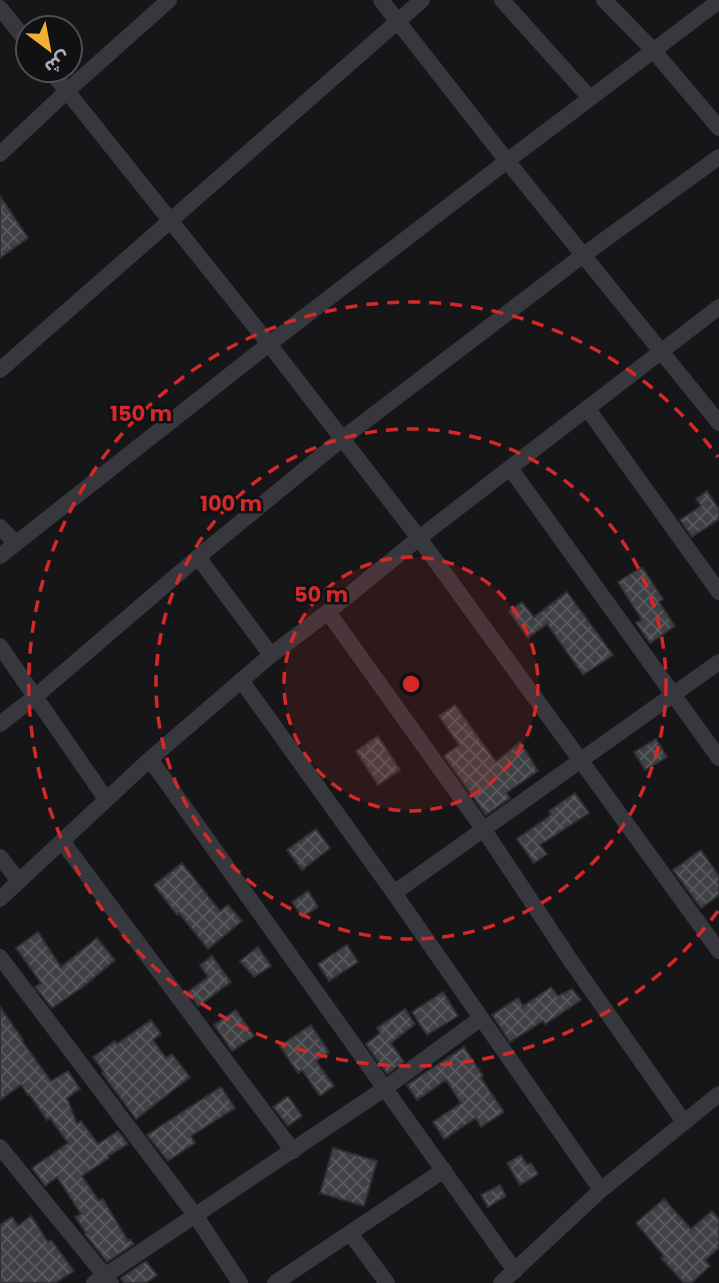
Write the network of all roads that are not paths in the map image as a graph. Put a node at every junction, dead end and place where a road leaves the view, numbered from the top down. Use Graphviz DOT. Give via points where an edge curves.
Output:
graph roads {
  1 [pos="169,0"];
  2 [pos="381,0"];
  3 [pos="422,0"];
  4 [pos="502,0"];
  5 [pos="604,0"];
  6 [pos="719,1"];
  7 [pos="0,8"];
  8 [pos="398,20"];
  9 [pos="14,26"];
  10 [pos="653,50"];
  11 [pos="61,84"];
  12 [pos="66,91"];
  13 [pos="590,98"];
  14 [pos="719,128"];
  15 [pos="0,154"];
  16 [pos="719,157"];
  17 [pos="507,161"];
  18 [pos="169,220"];
  19 [pos="582,256"];
  20 [pos="719,307"];
  21 [pos="269,344"];
  22 [pos="661,353"];
  23 [pos="0,370"];
  24 [pos="587,408"];
  25 [pos="719,423"];
  26 [pos="343,438"];
  27 [pos="510,468"];
  28 [pos="0,527"];
  29 [pos="419,538"];
  30 [pos="16,543"];
  31 [pos="0,556"];
  32 [pos="198,557"];
  33 [pos="719,592"];
  34 [pos="328,611"];
  35 [pos="0,646"];
  36 [pos="271,655"];
  37 [pos="719,662"];
  38 [pos="241,680"];
  39 [pos="673,695"];
  40 [pos="36,696"];
  41 [pos="0,723"];
  42 [pos="719,758"];
  43 [pos="150,759"];
  44 [pos="581,760"];
  45 [pos="106,799"];
  46 [pos="484,830"];
  47 [pos="62,841"];
  48 [pos="0,857"];
  49 [pos="19,881"];
  50 [pos="394,893"];
  51 [pos="0,899"];
  52 [pos="719,951"];
  53 [pos="0,957"];
  54 [pos="481,1018"];
  55 [pos="384,1089"];
  56 [pos="719,1094"];
  57 [pos="684,1122"];
  58 [pos="0,1147"];
  59 [pos="293,1151"];
  60 [pos="444,1170"];
  61 [pos="601,1190"];
  62 [pos="195,1215"];
  63 [pos="350,1233"];
  64 [pos="515,1271"];
  65 [pos="103,1280"];
  66 [pos="240,1283"];
  67 [pos="275,1283"];
  68 [pos="387,1283"];
  69 [pos="501,1283"];
  1 -- 12 [label="street"];
  2 -- 8 [label="street"];
  3 -- 8 [label="street"];
  4 -- 13 [label="street"];
  5 -- 10 [label="street"];
  6 -- 10 [label="street"];
  7 -- 9 [label="street"];
  8 -- 17 [label="street"];
  8 -- 18 [label="street"];
  10 -- 13 [label="street"];
  10 -- 14 [label="street"];
  11 -- 12 [label="street"];
  12 -- 15 [label="street"];
  12 -- 18 [label="street"];
  13 -- 17 [label="street"];
  16 -- 19 [label="street"];
  17 -- 19 [label="street"];
  17 -- 21 [label="street"];
  18 -- 21 [label="street"];
  18 -- 23 [label="street"];
  19 -- 22 [label="street"];
  19 -- 26 [label="street"];
  20 -- 22 [label="street"];
  21 -- 26 [label="street"];
  21 -- 30 [label="street"];
  22 -- 24 [label="street"];
  22 -- 25 [label="street"];
  24 -- 27 [label="street"];
  24 -- 33 [label="street"];
  26 -- 29 [label="street"];
  26 -- 32 [label="street"];
  27 -- 29 [label="street"];
  27 -- 39 [label="street"];
  28 -- 30 [label="street"];
  29 -- 34 [label="street"];
  29 -- 44 [label="street"];
  30 -- 31 [label="street"];
  32 -- 36 [label="street"];
  32 -- 40 [label="street"];
  34 -- 36 [label="street"];
  34 -- 46 [label="street"];
  35 -- 40 [label="street"];
  36 -- 38 [label="street"];
  37 -- 39 [label="street"];
  38 -- 43 [label="street"];
  38 -- 50 [label="street"];
  39 -- 42 [label="street"];
  39 -- 44 [label="street"];
  40 -- 41 [label="street"];
  40 -- 45 [label="street"];
  43 -- 45 [label="street"];
  43 -- 55 [label="street"];
  44 -- 46 [label="street"];
  44 -- 52 [label="street"];
  45 -- 47 [label="street"];
  46 -- 50 [label="street"];
  46 -- 57 [label="street"];
  47 -- 49 [label="street"];
  47 -- 59 [label="street"];
  48 -- 49 [label="street"];
  49 -- 51 [label="street"];
  50 -- 54 [label="street"];
  53 -- 62 [label="street"];
  54 -- 55 [label="street"];
  54 -- 61 [label="street"];
  55 -- 59 [label="street"];
  55 -- 60 [label="street"];
  56 -- 57 [label="street"];
  57 -- 61 [label="street"];
  58 -- 65 [label="street"];
  59 -- 62 [label="street"];
  60 -- 63 [label="street"];
  60 -- 64 [label="street"];
  61 -- 64 [label="street"];
  62 -- 65 [label="street"];
  62 -- 66 [label="street"];
  63 -- 67 [label="street"];
  63 -- 68 [label="street"];
  64 -- 69 [label="street"];
}
